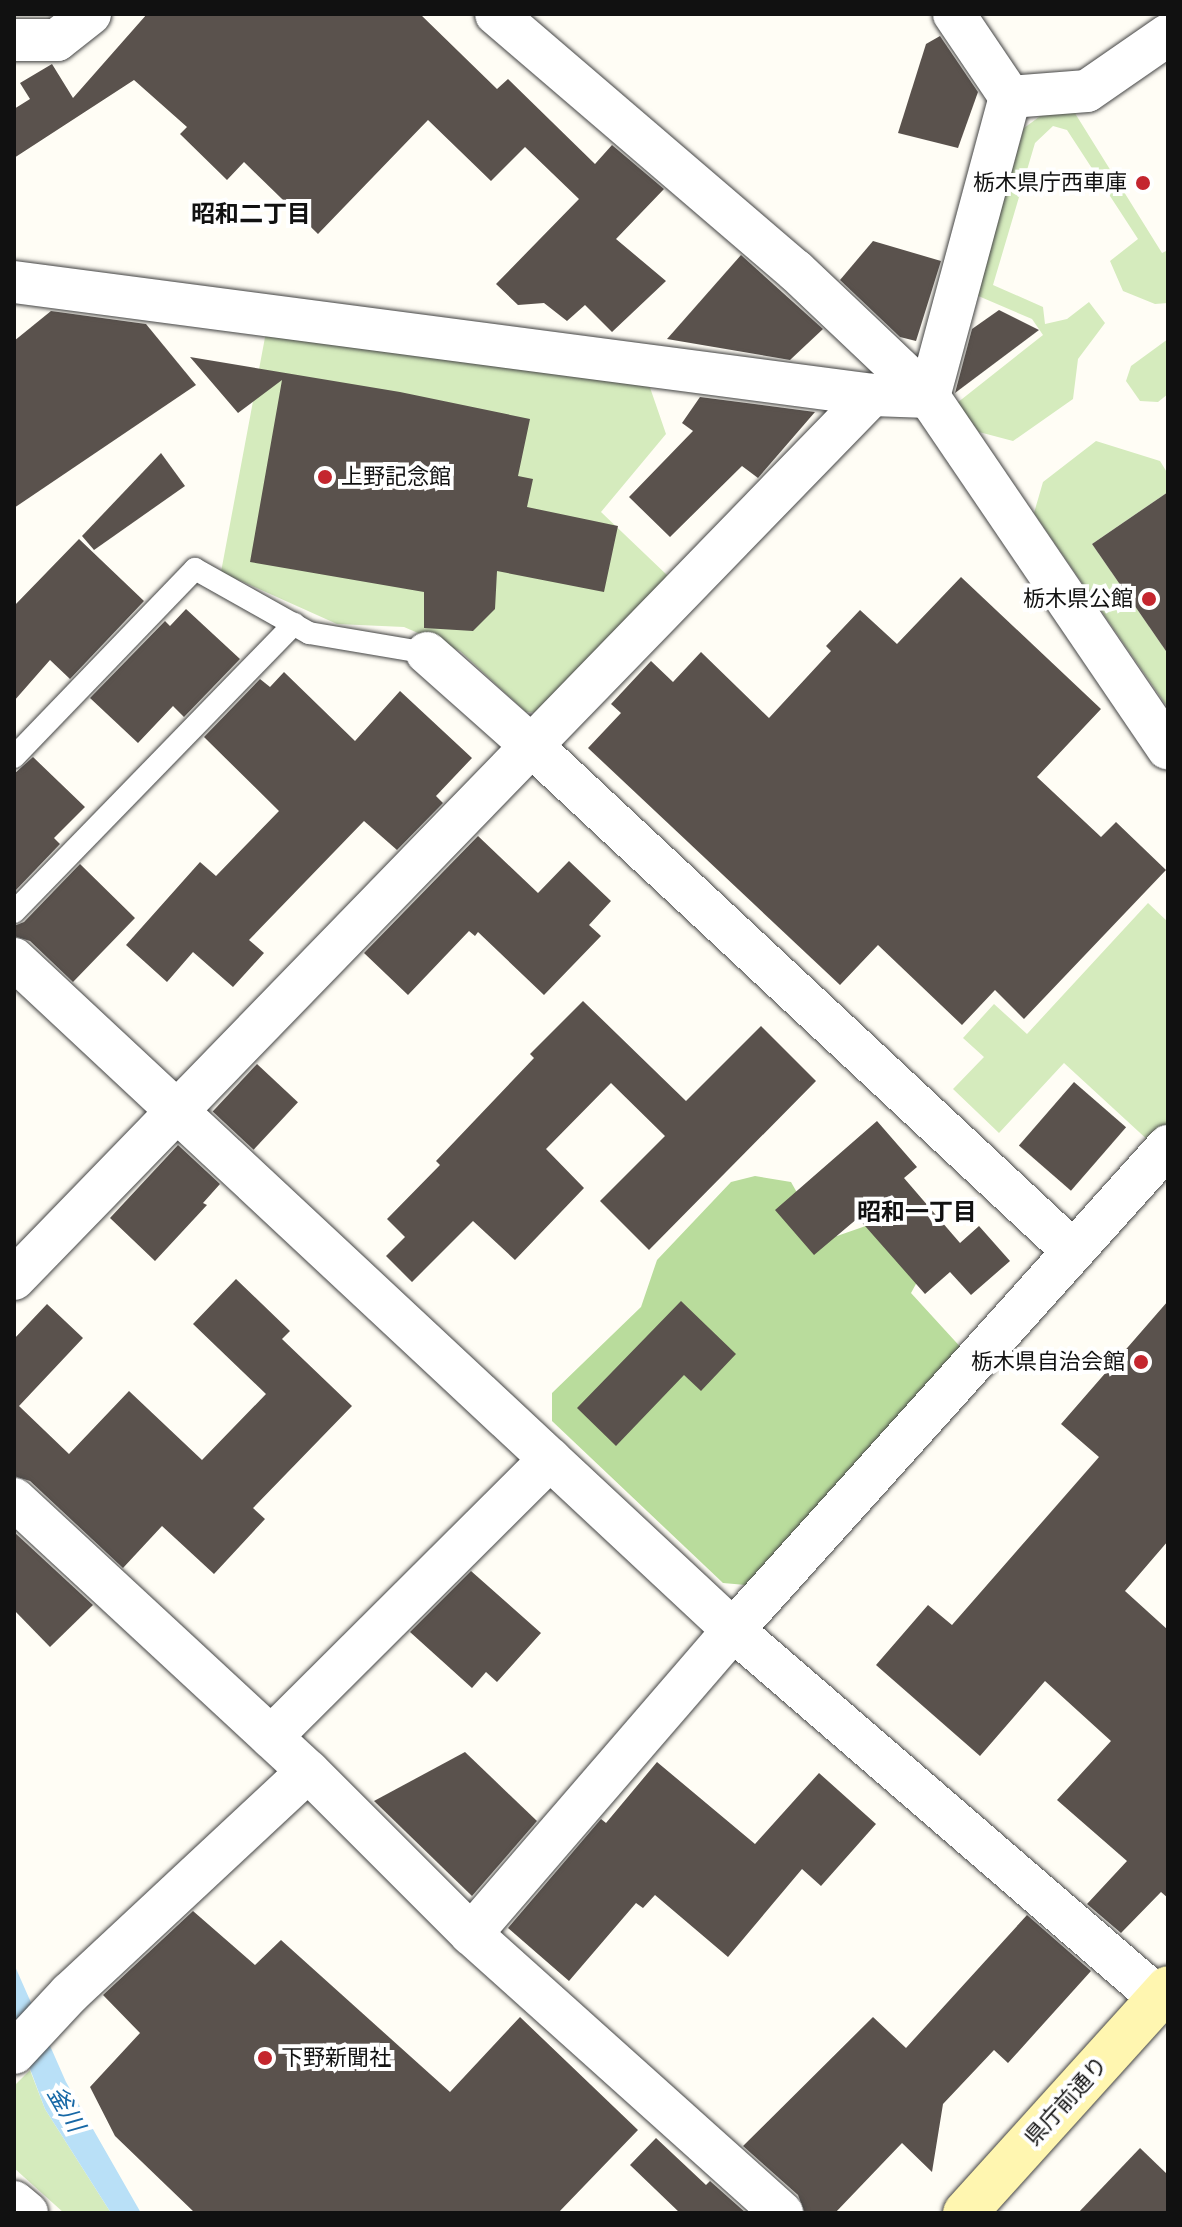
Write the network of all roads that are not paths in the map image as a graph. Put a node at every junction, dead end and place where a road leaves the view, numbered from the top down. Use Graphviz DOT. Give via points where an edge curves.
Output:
graph roads {
  1 [pos="90,14"];
  2 [pos="496,14"];
  3 [pos="954,14"];
  4 [pos="1168,35"];
  5 [pos="14,40"];
  6 [pos="1010,97"];
  7 [pos="14,282"];
  8 [pos="872,395"];
  9 [pos="929,397"];
  10 [pos="294,624"];
  11 [pos="427,653"];
  12 [pos="533,747"];
  13 [pos="1168,749"];
  14 [pos="14,757"];
  15 [pos="14,912"];
  16 [pos="14,959"];
  17 [pos="180,1112"];
  18 [pos="1168,1146"];
  19 [pos="1073,1251"];
  20 [pos="14,1279"];
  21 [pos="550,1459"];
  22 [pos="14,1499"];
  23 [pos="733,1630"];
  24 [pos="271,1737"];
  25 [pos="308,1771"];
  26 [pos="471,1934"];
  27 [pos="1163,1993"];
  28 [pos="14,2053"];
  29 [pos="14,2202"];
  30 [pos="27,2213"];
  31 [pos="782,2213"];
  32 [pos="965,2213"];
  1 -- 5 [label="street" via="57,40"];
  2 -- 9 [label="street" via="795,270"];
  3 -- 6 [label="street"];
  4 -- 6 [label="street" via="1087,91"];
  6 -- 9 [label="street"];
  7 -- 8 [label="street"];
  8 -- 9 [label="street"];
  8 -- 12 [label="street"];
  9 -- 13 [label="street"];
  10 -- 11 [label="lane" via="309,633"];
  10 -- 14 [label="lane" via="195,569"];
  10 -- 15 [label="lane"];
  11 -- 12 [label="street"];
  12 -- 17 [label="street"];
  12 -- 19 [label="street"];
  16 -- 17 [label="street"];
  17 -- 20 [label="street"];
  17 -- 21 [label="street"];
  18 -- 19 [label="street"];
  19 -- 23 [label="street"];
  21 -- 23 [label="street"];
  21 -- 24 [label="street"];
  22 -- 24 [label="street"];
  23 -- 26 [label="street"];
  23 -- 27 [label="street"];
  24 -- 25 [label="street"];
  25 -- 26 [label="street"];
  25 -- 28 [label="street" via="70,1993"];
  26 -- 31 [label="street"];
  27 -- 32 [label="street, 県庁前通り"];
  29 -- 30 [label="street"];
}
